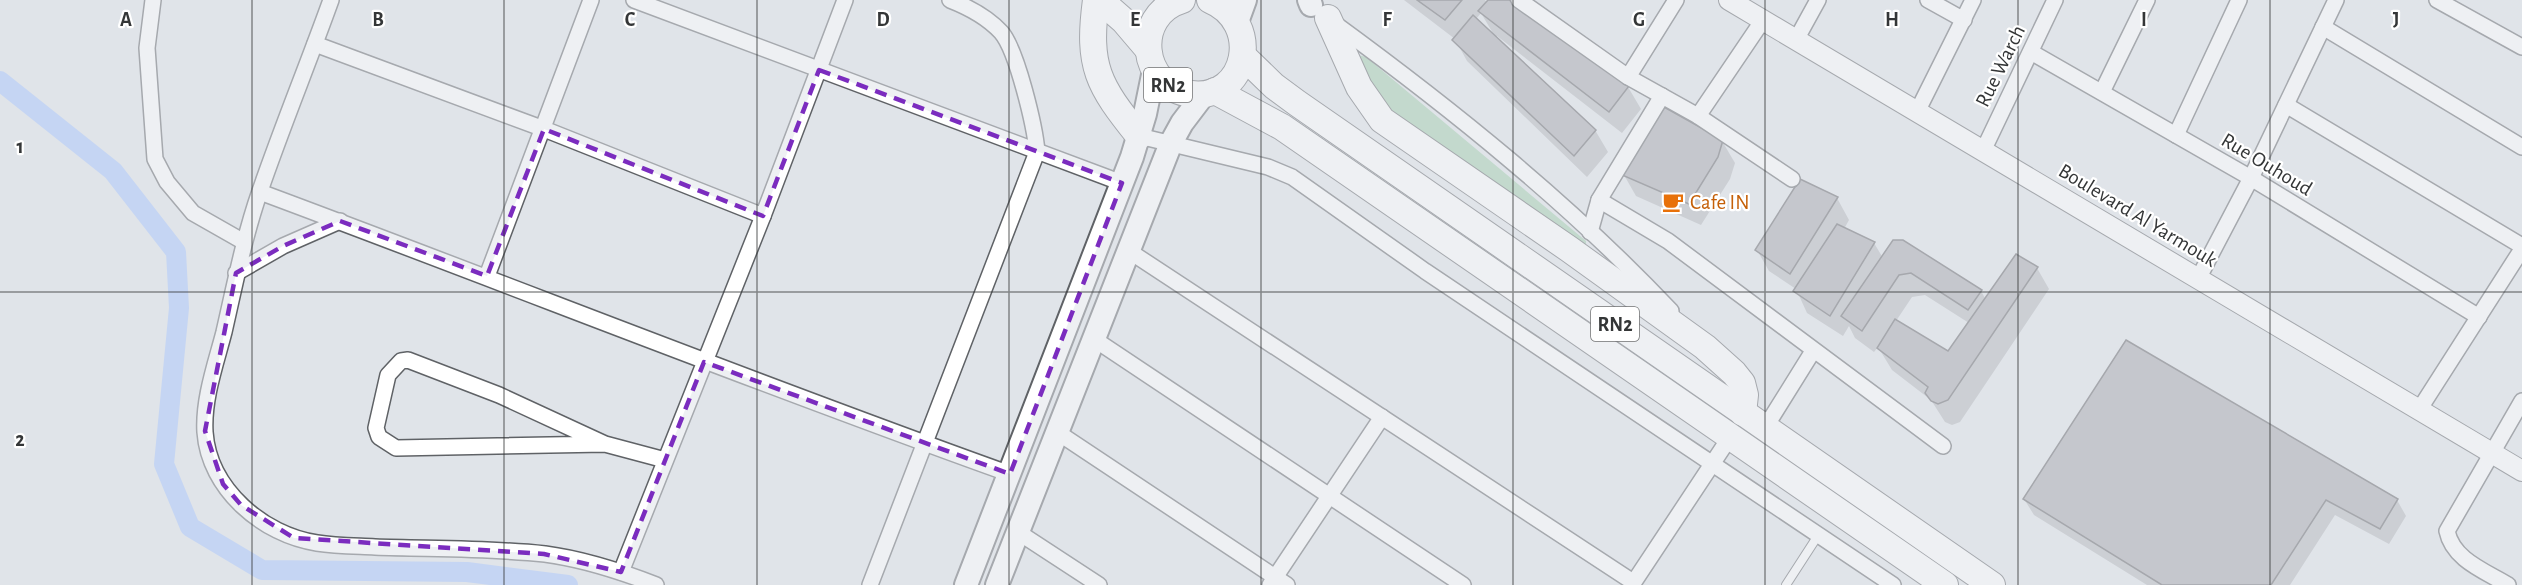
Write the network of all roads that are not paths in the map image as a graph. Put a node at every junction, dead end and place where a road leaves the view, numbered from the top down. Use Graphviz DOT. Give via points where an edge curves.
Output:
graph roads {
  1 [pos="153,0"];
  2 [pos="331,0"];
  3 [pos="591,0"];
  4 [pos="634,0"];
  5 [pos="845,0"];
  6 [pos="950,0"];
  7 [pos="1098,0"];
  8 [pos="1210,0"];
  9 [pos="1519,0"];
  10 [pos="1676,0"];
  11 [pos="1729,0"];
  12 [pos="1818,0"];
  13 [pos="1928,0"];
  14 [pos="1973,0"];
  15 [pos="2055,0"];
  16 [pos="2146,0"];
  17 [pos="2239,0"];
  18 [pos="2336,0"];
  19 [pos="2437,0"];
  20 [pos="1176,1"];
  21 [pos="669,6"];
  22 [pos="1313,6"];
  23 [pos="1241,11"];
  24 [pos="1763,20"];
  25 [pos="1964,20"];
  26 [pos="2323,27"];
  27 [pos="1796,40"];
  28 [pos="315,44"];
  29 [pos="2522,47"];
  30 [pos="2031,52"];
  31 [pos="1243,56"];
  32 [pos="1151,59"];
  33 [pos="819,70"];
  34 [pos="1628,77"];
  35 [pos="1209,92"];
  36 [pos="2102,92"];
  37 [pos="1662,96"];
  38 [pos="2286,105"];
  39 [pos="1917,112"];
  40 [pos="1698,116"];
  41 [pos="544,129"];
  42 [pos="2176,135"];
  43 [pos="1139,136"];
  44 [pos="1171,143"];
  45 [pos="2522,147"];
  46 [pos="1983,151"];
  47 [pos="1037,152"];
  48 [pos="2251,178"];
  49 [pos="1792,179"];
  50 [pos="1122,183"];
  51 [pos="260,192"];
  52 [pos="1599,200"];
  53 [pos="763,216"];
  54 [pos="340,221"];
  55 [pos="1590,232"];
  56 [pos="244,242"];
  57 [pos="2522,248"];
  58 [pos="1129,251"];
  59 [pos="236,273"];
  60 [pos="487,276"];
  61 [pos="2198,279"];
  62 [pos="2479,317"];
  63 [pos="1094,339"];
  64 [pos="1705,346"];
  65 [pos="1813,351"];
  66 [pos="704,362"];
  67 [pos="2522,401"];
  68 [pos="2419,410"];
  69 [pos="1743,413"];
  70 [pos="1382,417"];
  71 [pos="1765,428"];
  72 [pos="1057,432"];
  73 [pos="1730,437"];
  74 [pos="605,444"];
  75 [pos="926,444"];
  76 [pos="1943,446"];
  77 [pos="2493,454"];
  78 [pos="665,460"];
  79 [pos="1713,462"];
  80 [pos="2522,471"];
  81 [pos="1010,474"];
  82 [pos="1329,496"];
  83 [pos="1018,532"];
  84 [pos="1819,534"];
  85 [pos="621,572"];
  86 [pos="1278,582"];
  87 [pos="1938,583"];
  88 [pos="1633,584"];
  89 [pos="656,585"];
  90 [pos="870,585"];
  91 [pos="966,585"];
  92 [pos="997,585"];
  93 [pos="1099,585"];
  94 [pos="1463,585"];
  95 [pos="1785,585"];
  96 [pos="1893,585"];
  97 [pos="1992,585"];
  98 [pos="2508,585"];
  1 -- 56 [label="street" via="147,48 155,159 167,182 193,213"];
  2 -- 28 [label="street"];
  3 -- 41 [label="street"];
  4 -- 21 [label="street"];
  5 -- 33 [label="street"];
  6 -- 47 [label="street" via="1002,33 1013,54"];
  7 -- 32 [label="highway, RN2" via="1124,21"];
  7 -- 43 [label="highway" via="1092,40 1096,68 1110,101"];
  8 -- 23 [label="highway"];
  9 -- 34 [label="street"];
  10 -- 34 [label="street"];
  11 -- 24 [label="street, Boulevard Al Yarmouk"];
  12 -- 27 [label="street"];
  13 -- 25 [label="street"];
  14 -- 25 [label="street"];
  15 -- 30 [label="street, Rue Warch"];
  16 -- 36 [label="street"];
  17 -- 42 [label="street"];
  18 -- 26 [label="street"];
  19 -- 29 [label="street"];
  20 -- 32 [label="highway, RN2" via="1152,25"];
  21 -- 33 [label="street"];
  22 -- 55 [label="street" via="1482,137"];
  22 -- 64 [label="highway" via="1382,120"];
  23 -- 31 [label="highway"];
  24 -- 27 [label="street, Boulevard Al Yarmouk"];
  24 -- 40 [label="street"];
  25 -- 39 [label="street"];
  26 -- 38 [label="street"];
  26 -- 45 [label="street"];
  27 -- 39 [label="street, Boulevard Al Yarmouk"];
  28 -- 41 [label="street"];
  28 -- 51 [label="street"];
  30 -- 36 [label="street, Rue Ouhoud"];
  30 -- 46 [label="street, Rue Warch"];
  31 -- 35 [label="highway, RN2" via="1233,77"];
  31 -- 69 [label="highway, RN2" via="1297,103"];
  32 -- 35 [label="highway, RN2" via="1170,87 1192,94"];
  32 -- 43 [label="main road"];
  33 -- 47 [label="street"];
  33 -- 53 [label="street"];
  34 -- 37 [label="street"];
  35 -- 44 [label="main road" via="1182,123"];
  35 -- 73 [label="highway, RN2" via="1282,127"];
  36 -- 42 [label="street, Rue Ouhoud"];
  37 -- 40 [label="street"];
  37 -- 52 [label="street"];
  38 -- 48 [label="street"];
  38 -- 57 [label="street"];
  39 -- 46 [label="street, Boulevard Al Yarmouk"];
  40 -- 49 [label="street"];
  41 -- 53 [label="street"];
  41 -- 60 [label="street"];
  42 -- 48 [label="street, Rue Ouhoud"];
  43 -- 44 [label="street"];
  43 -- 50 [label="main road"];
  44 -- 58 [label="main road"];
  44 -- 79 [label="street" via="1268,167 1292,177 1425,271"];
  46 -- 61 [label="street, Boulevard Al Yarmouk"];
  47 -- 50 [label="street"];
  47 -- 75 [label="street"];
  48 -- 61 [label="street"];
  48 -- 62 [label="street, Rue Ouhoud"];
  50 -- 81 [label="main road"];
  51 -- 54 [label="street"];
  51 -- 56 [label="street"];
  52 -- 55 [label="street"];
  52 -- 65 [label="street" via="1668,242"];
  53 -- 66 [label="street"];
  54 -- 59 [label="street" via="283,246"];
  54 -- 60 [label="street"];
  55 -- 64 [label="street"];
  56 -- 59 [label="street"];
  57 -- 62 [label="street"];
  58 -- 63 [label="main road"];
  58 -- 70 [label="street"];
  59 -- 85 [label="street" via="208,399 205,432 223,484 241,505 286,534 318,543 544,554"];
  60 -- 66 [label="street"];
  61 -- 68 [label="street, Boulevard Al Yarmouk"];
  62 -- 68 [label="street"];
  63 -- 72 [label="main road"];
  63 -- 82 [label="street"];
  64 -- 69 [label="highway" via="1742,383"];
  65 -- 71 [label="street"];
  65 -- 76 [label="street"];
  66 -- 75 [label="street"];
  66 -- 78 [label="street"];
  67 -- 77 [label="street"];
  68 -- 77 [label="street, Boulevard Al Yarmouk"];
  69 -- 71 [label="highway, RN2"];
  70 -- 82 [label="street"];
  70 -- 88 [label="street"];
  71 -- 97 [label="highway, RN2"];
  72 -- 83 [label="main road"];
  72 -- 86 [label="street"];
  73 -- 79 [label="street"];
  73 -- 87 [label="highway, RN2"];
  74 -- 74 [label="street" via="500,395 408,360 401,361 388,375 376,428 379,437 396,448"];
  74 -- 78 [label="street"];
  75 -- 81 [label="street"];
  75 -- 90 [label="street"];
  77 -- 80 [label="street, Boulevard Al Yarmouk"];
  77 -- 98 [label="street" via="2447,531 2449,543 2462,558"];
  78 -- 85 [label="street"];
  79 -- 84 [label="street"];
  79 -- 88 [label="street"];
  81 -- 91 [label="main road"];
  82 -- 86 [label="street"];
  82 -- 94 [label="street"];
  83 -- 92 [label="main road"];
  83 -- 93 [label="street"];
  84 -- 95 [label="lane"];
  84 -- 96 [label="street"];
  85 -- 89 [label="street"];
}
